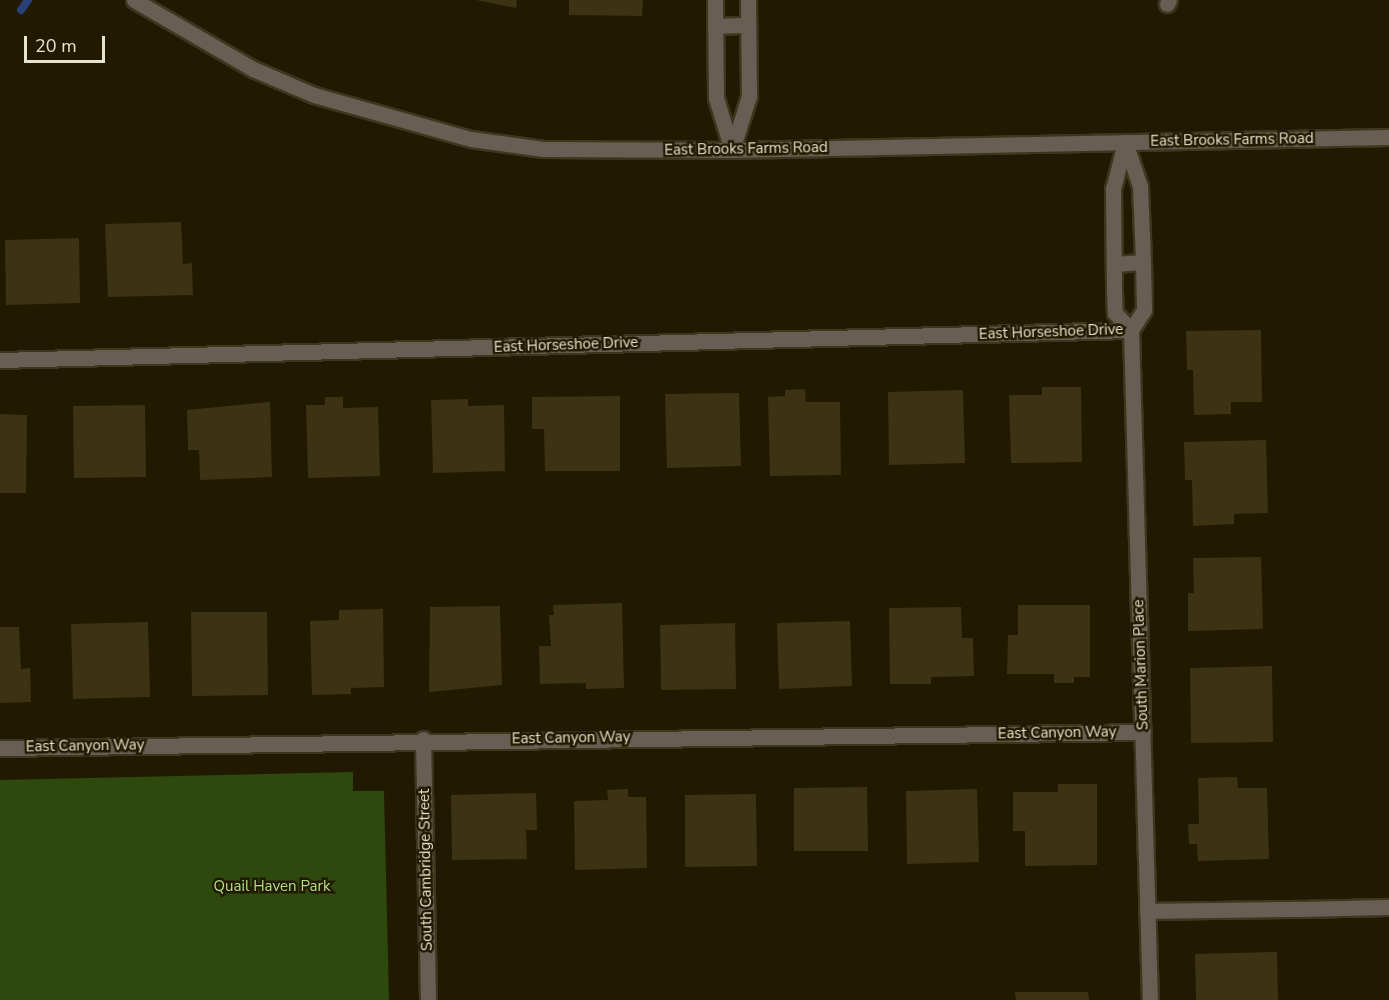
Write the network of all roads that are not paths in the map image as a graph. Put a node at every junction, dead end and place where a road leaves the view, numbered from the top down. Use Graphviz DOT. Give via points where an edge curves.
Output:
graph roads {
  1 [pos="134,0"];
  2 [pos="715,0"];
  3 [pos="748,0"];
  4 [pos="748,25"];
  5 [pos="715,26"];
  6 [pos="1389,137"];
  7 [pos="1125,142"];
  8 [pos="732,150"];
  9 [pos="1143,262"];
  10 [pos="1114,264"];
  11 [pos="1131,330"];
  12 [pos="0,360"];
  13 [pos="1143,732"];
  14 [pos="423,739"];
  15 [pos="0,748"];
  16 [pos="1389,907"];
  17 [pos="1147,910"];
  18 [pos="428,1000"];
  19 [pos="1150,1000"];
  1 -- 8 [label="street, East Brooks Farms Road" via="253,69 314,95 390,119 471,139 543,149"];
  2 -- 5 [label="street"];
  3 -- 4 [label="street"];
  4 -- 5 [label="street"];
  4 -- 8 [label="street" via="749,96"];
  5 -- 8 [label="street" via="716,98"];
  6 -- 7 [label="street, East Brooks Farms Road"];
  7 -- 8 [label="street, East Brooks Farms Road"];
  7 -- 9 [label="street, South Marion Place" via="1140,186"];
  7 -- 10 [label="street" via="1113,189"];
  9 -- 10 [label="street"];
  9 -- 11 [label="street, South Marion Place" via="1144,310"];
  10 -- 11 [label="street" via="1115,313"];
  11 -- 12 [label="street, East Horseshoe Drive"];
  11 -- 13 [label="street, South Marion Place"];
  13 -- 14 [label="street, East Canyon Way"];
  13 -- 17 [label="street, South Marion Place"];
  14 -- 15 [label="street, East Canyon Way"];
  14 -- 18 [label="street, South Cambridge Street"];
  16 -- 17 [label="street"];
  17 -- 19 [label="street, South Marion Place"];
}
